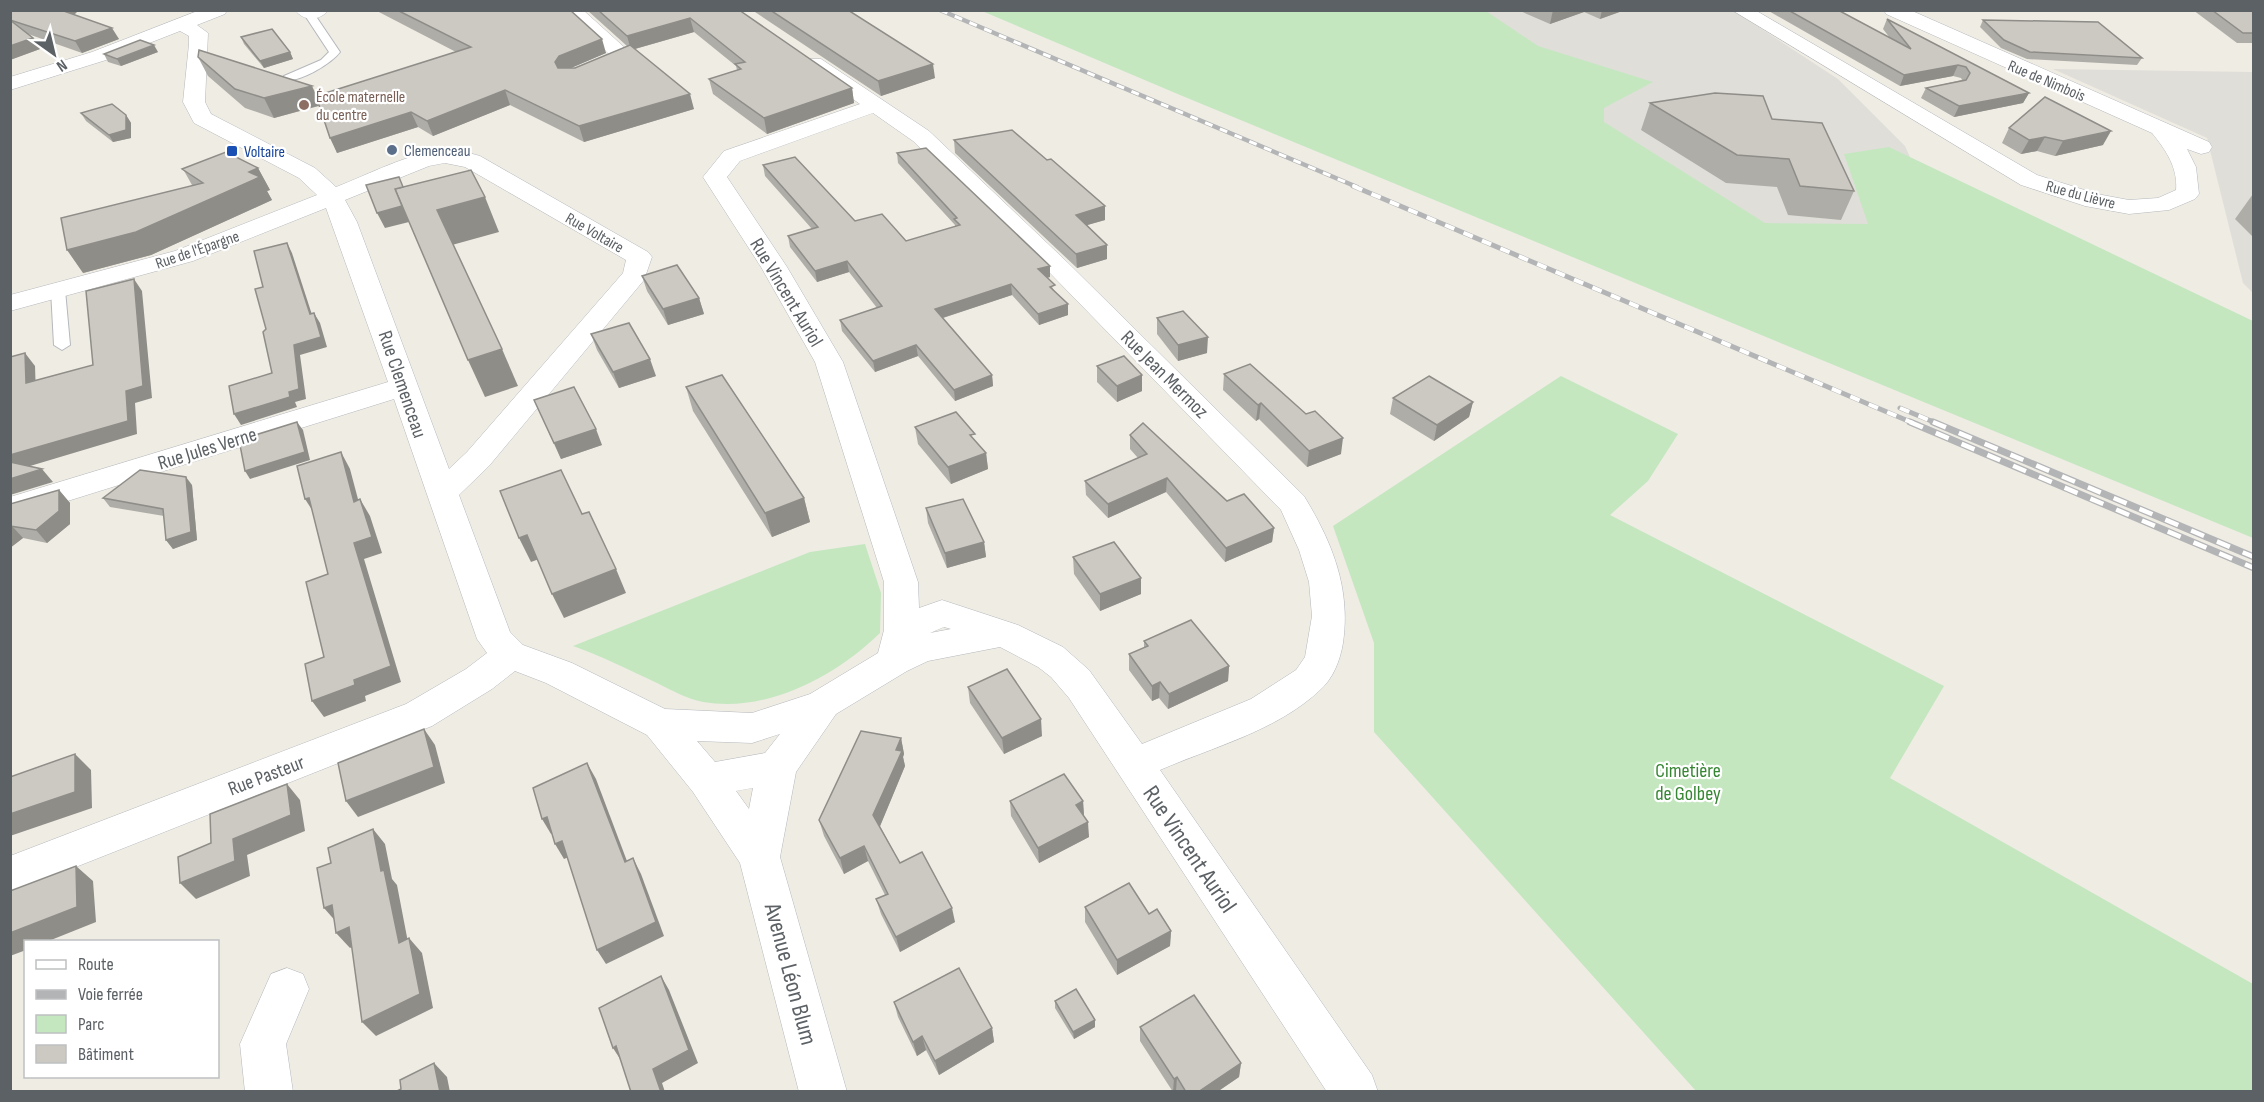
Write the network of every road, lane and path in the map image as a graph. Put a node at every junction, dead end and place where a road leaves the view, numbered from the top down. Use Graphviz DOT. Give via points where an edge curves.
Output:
graph roads {
  1 [pos="218,10"];
  2 [pos="571,10"];
  3 [pos="1893,10"];
  4 [pos="311,12"];
  5 [pos="1777,12"];
  6 [pos="1745,13"];
  7 [pos="183,25"];
  8 [pos="798,52"];
  9 [pos="572,77"];
  10 [pos="288,78"];
  11 [pos="10,84"];
  12 [pos="1920,90"];
  13 [pos="1886,96"];
  14 [pos="876,105"];
  15 [pos="2160,129"];
  16 [pos="2201,147"];
  17 [pos="331,195"];
  18 [pos="58,290"];
  19 [pos="10,303"];
  20 [pos="62,345"];
  21 [pos="403,387"];
  22 [pos="441,494"];
  23 [pos="10,508"];
  24 [pos="901,582"];
  25 [pos="942,613"];
  26 [pos="1001,633"];
  27 [pos="907,646"];
  28 [pos="510,655"];
  29 [pos="823,704"];
  30 [pos="660,724"];
  31 [pos="752,728"];
  32 [pos="1134,764"];
  33 [pos="777,767"];
  34 [pos="707,780"];
  35 [pos="759,857"];
  36 [pos="10,875"];
  37 [pos="287,989"];
  38 [pos="269,1092"];
  39 [pos="824,1092"];
  40 [pos="1355,1092"];
  1 -- 7 [label="street"];
  2 -- 9 [label="street" via="624,56"];
  3 -- 15 [label="street, Rue de Nimbois"];
  4 -- 10 [label="lane" via="335,52 325,62"];
  5 -- 6 [label="street"];
  6 -- 13 [label="street, Rue du Lièvre"];
  7 -- 11 [label="street"];
  7 -- 17 [label="street, Rue Clemenceau" via="198,33 194,102 202,118 307,173"];
  8 -- 14 [label="street, Rue Jean Mermoz"];
  12 -- 13 [label="street"];
  13 -- 15 [label="street, Rue du Lièvre" via="2029,180 2071,195 2118,205 2160,205 2187,194 2189,179 2176,147"];
  14 -- 24 [label="street, Rue Vincent Auriol" via="732,156 715,177 774,267 829,362"];
  14 -- 32 [label="street, Rue Jean Mermoz" via="921,136 1058,266 1293,504 1313,538 1331,615 1320,665 1298,688 1251,717"];
  15 -- 16 [label="street, Rue de Nimbois"];
  17 -- 18 [label="street, Rue de l'Épargne" via="184,256"];
  17 -- 21 [label="street, Rue Clemenceau" via="360,259"];
  17 -- 22 [label="street, Rue Voltaire" via="422,161 445,156 472,161 639,257 635,275 478,459"];
  18 -- 19 [label="street, Rue de l'Épargne"];
  18 -- 20 [label="lane"];
  21 -- 22 [label="street, Rue Clemenceau"];
  21 -- 23 [label="street, Rue Jules Verne"];
  22 -- 28 [label="street, Rue Clemenceau" via="495,639"];
  24 -- 25 [label="street, Rue Vincent Auriol"];
  24 -- 27 [label="street, Rue Vincent Auriol"];
  25 -- 26 [label="street, Rue Vincent Auriol"];
  25 -- 27 [label="street"];
  26 -- 27 [label="street"];
  26 -- 32 [label="street, Rue Vincent Auriol" via="1035,647 1065,668"];
  27 -- 29 [label="street"];
  28 -- 30 [label="street" via="559,672"];
  28 -- 36 [label="street, Rue Pasteur" via="419,715"];
  29 -- 31 [label="street"];
  29 -- 33 [label="street, Avenue Léon Blum"];
  30 -- 31 [label="street"];
  30 -- 34 [label="street, Avenue Léon Blum"];
  31 -- 33 [label="street"];
  31 -- 34 [label="street"];
  32 -- 40 [label="street, Rue Vincent Auriol"];
  33 -- 34 [label="street"];
  33 -- 35 [label="street, Avenue Léon Blum"];
  34 -- 35 [label="street, Avenue Léon Blum"];
  35 -- 39 [label="street, Avenue Léon Blum"];
  37 -- 38 [label="street" via="263,1044"];
}
